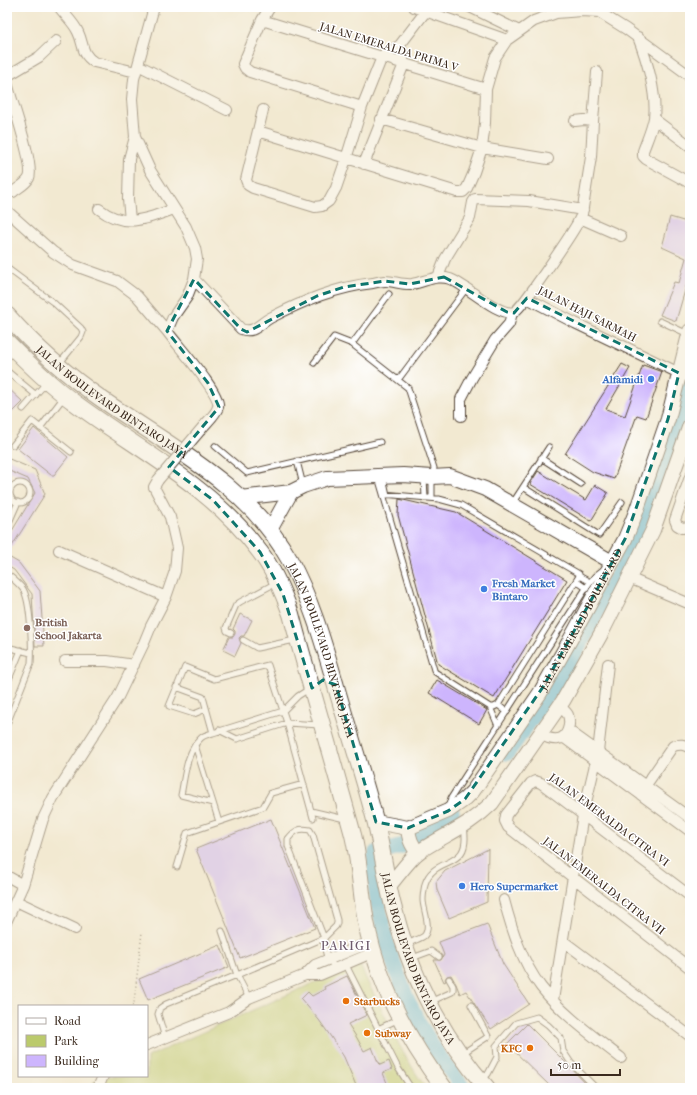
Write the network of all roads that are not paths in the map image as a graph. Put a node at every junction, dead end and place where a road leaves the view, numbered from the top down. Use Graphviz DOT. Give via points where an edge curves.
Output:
graph roads {
  1 [pos="58,7"];
  2 [pos="154,7"];
  3 [pos="270,7"];
  4 [pos="414,7"];
  5 [pos="470,7"];
  6 [pos="427,9"];
  7 [pos="595,9"];
  8 [pos="262,20"];
  9 [pos="519,30"];
  10 [pos="638,37"];
  11 [pos="507,40"];
  12 [pos="56,41"];
  13 [pos="400,45"];
  14 [pos="382,57"];
  15 [pos="404,64"];
  16 [pos="137,68"];
  17 [pos="597,72"];
  18 [pos="7,76"];
  19 [pos="690,76"];
  20 [pos="7,83"];
  21 [pos="486,89"];
  22 [pos="362,107"];
  23 [pos="227,110"];
  24 [pos="263,110"];
  25 [pos="382,118"];
  26 [pos="654,119"];
  27 [pos="575,121"];
  28 [pos="593,121"];
  29 [pos="258,131"];
  30 [pos="135,137"];
  31 [pos="690,146"];
  32 [pos="482,148"];
  33 [pos="346,159"];
  34 [pos="548,159"];
  35 [pos="364,164"];
  36 [pos="690,183"];
  37 [pos="13,192"];
  38 [pos="99,209"];
  39 [pos="174,209"];
  40 [pos="7,210"];
  41 [pos="581,214"];
  42 [pos="130,220"];
  43 [pos="621,236"];
  44 [pos="7,268"];
  45 [pos="438,277"];
  46 [pos="194,279"];
  47 [pos="463,293"];
  48 [pos="389,294"];
  49 [pos="527,298"];
  50 [pos="512,313"];
  51 [pos="7,315"];
  52 [pos="660,321"];
  53 [pos="167,331"];
  54 [pos="689,332"];
  55 [pos="7,342"];
  56 [pos="352,344"];
  57 [pos="314,363"];
  58 [pos="58,365"];
  59 [pos="7,371"];
  60 [pos="679,374"];
  61 [pos="398,380"];
  62 [pos="48,382"];
  63 [pos="36,395"];
  64 [pos="66,396"];
  65 [pos="23,408"];
  66 [pos="461,416"];
  67 [pos="690,425"];
  68 [pos="40,428"];
  69 [pos="380,442"];
  70 [pos="13,445"];
  71 [pos="215,446"];
  72 [pos="549,447"];
  73 [pos="71,452"];
  74 [pos="542,458"];
  75 [pos="298,461"];
  76 [pos="380,476"];
  77 [pos="428,477"];
  78 [pos="690,477"];
  79 [pos="581,484"];
  80 [pos="523,487"];
  81 [pos="297,489"];
  82 [pos="385,495"];
  83 [pos="240,498"];
  84 [pos="425,498"];
  85 [pos="432,498"];
  86 [pos="18,502"];
  87 [pos="622,502"];
  88 [pos="512,504"];
  89 [pos="7,527"];
  90 [pos="690,527"];
  91 [pos="270,530"];
  92 [pos="59,550"];
  93 [pos="611,564"];
  94 [pos="7,574"];
  95 [pos="579,576"];
  96 [pos="629,578"];
  97 [pos="576,581"];
  98 [pos="278,582"];
  99 [pos="590,582"];
  100 [pos="586,588"];
  101 [pos="166,597"];
  102 [pos="690,604"];
  103 [pos="231,633"];
  104 [pos="298,639"];
  105 [pos="243,640"];
  106 [pos="7,648"];
  107 [pos="21,650"];
  108 [pos="31,653"];
  109 [pos="328,656"];
  110 [pos="65,661"];
  111 [pos="134,664"];
  112 [pos="305,664"];
  113 [pos="608,664"];
  114 [pos="7,684"];
  115 [pos="336,685"];
  116 [pos="176,688"];
  117 [pos="312,688"];
  118 [pos="552,697"];
  119 [pos="498,705"];
  120 [pos="490,707"];
  121 [pos="206,709"];
  122 [pos="283,711"];
  123 [pos="507,712"];
  124 [pos="7,724"];
  125 [pos="287,724"];
  126 [pos="322,725"];
  127 [pos="498,726"];
  128 [pos="219,730"];
  129 [pos="213,733"];
  130 [pos="540,734"];
  131 [pos="565,734"];
  132 [pos="195,745"];
  133 [pos="690,748"];
  134 [pos="598,752"];
  135 [pos="595,762"];
  136 [pos="304,784"];
  137 [pos="646,785"];
  138 [pos="213,803"];
  139 [pos="311,811"];
  140 [pos="448,811"];
  141 [pos="674,812"];
  142 [pos="583,815"];
  143 [pos="313,818"];
  144 [pos="690,818"];
  145 [pos="348,819"];
  146 [pos="505,821"];
  147 [pos="219,822"];
  148 [pos="464,826"];
  149 [pos="377,830"];
  150 [pos="408,830"];
  151 [pos="690,830"];
  152 [pos="416,851"];
  153 [pos="177,868"];
  154 [pos="7,876"];
  155 [pos="573,878"];
  156 [pos="23,885"];
  157 [pos="389,886"];
  158 [pos="690,896"];
  159 [pos="504,900"];
  160 [pos="16,901"];
  161 [pos="7,920"];
  162 [pos="75,929"];
  163 [pos="222,931"];
  164 [pos="324,938"];
  165 [pos="564,941"];
  166 [pos="372,947"];
  167 [pos="407,952"];
  168 [pos="342,954"];
  169 [pos="440,957"];
  170 [pos="328,960"];
  171 [pos="343,968"];
  172 [pos="690,968"];
  173 [pos="237,975"];
  174 [pos="305,975"];
  175 [pos="449,979"];
  176 [pos="248,998"];
  177 [pos="553,1000"];
  178 [pos="429,1003"];
  179 [pos="471,1005"];
  180 [pos="395,1021"];
  181 [pos="378,1029"];
  182 [pos="690,1036"];
  183 [pos="165,1038"];
  184 [pos="148,1045"];
  185 [pos="461,1055"];
  186 [pos="621,1058"];
  187 [pos="103,1077"];
  188 [pos="484,1085"];
  189 [pos="98,1088"];
  190 [pos="410,1088"];
  191 [pos="444,1088"];
  192 [pos="596,1088"];
  1 -- 16 [label="street" via="78,32 86,56 90,60"];
  2 -- 16 [label="street"];
  3 -- 8 [label="street"];
  4 -- 6 [label="street"];
  5 -- 9 [label="street"];
  6 -- 11 [label="street"];
  6 -- 13 [label="street"];
  7 -- 9 [label="street" via="556,14 534,21"];
  7 -- 10 [label="street"];
  8 -- 14 [label="street, JALAN EMERALDA PRIMA V"];
  8 -- 22 [label="street" via="243,64 245,68 288,85"];
  9 -- 11 [label="street"];
  10 -- 19 [label="street"];
  10 -- 26 [label="street" via="651,86"];
  11 -- 21 [label="street" via="495,58"];
  12 -- 18 [label="street" via="39,57"];
  13 -- 14 [label="street"];
  13 -- 15 [label="street"];
  14 -- 15 [label="street, JALAN EMERALDA PRIMA V"];
  14 -- 22 [label="street"];
  15 -- 21 [label="street, JALAN EMERALDA PRIMA V"];
  15 -- 25 [label="street"];
  16 -- 23 [label="street"];
  16 -- 30 [label="street" via="132,99"];
  17 -- 28 [label="street"];
  20 -- 37 [label="street" via="31,172 26,182"];
  21 -- 32 [label="street"];
  22 -- 33 [label="street"];
  24 -- 29 [label="street"];
  25 -- 32 [label="street"];
  25 -- 35 [label="street"];
  26 -- 31 [label="street"];
  26 -- 36 [label="street" via="643,151 644,156"];
  27 -- 28 [label="street"];
  28 -- 41 [label="street" via="591,157"];
  29 -- 33 [label="street"];
  29 -- 33 [label="street" via="246,180 253,188 315,207 322,206 329,201 336,188"];
  30 -- 39 [label="street" via="150,170"];
  30 -- 42 [label="street" via="129,159"];
  32 -- 34 [label="street"];
  32 -- 35 [label="street" via="474,172 463,192"];
  33 -- 35 [label="street"];
  38 -- 42 [label="street" via="114,218"];
  39 -- 42 [label="street" via="141,220"];
  39 -- 46 [label="street" via="186,227 195,248 197,259"];
  40 -- 53 [label="street" via="53,252 73,265 117,281 137,296"];
  41 -- 43 [label="street"];
  41 -- 45 [label="street" via="529,201 476,199 470,218 445,259"];
  41 -- 49 [label="street" via="577,224"];
  44 -- 58 [label="lane" via="81,328 81,337"];
  45 -- 46 [label="street" via="410,284 385,281 344,287 311,299 247,332 241,329"];
  45 -- 50 [label="street" via="451,279 492,306"];
  46 -- 53 [label="street"];
  47 -- 61 [label="lane"];
  48 -- 56 [label="lane"];
  49 -- 50 [label="street, JALAN HAJI SARMAH" via="516,312"];
  49 -- 60 [label="street, JALAN HAJI SARMAH"];
  50 -- 66 [label="street, JALAN HAJI SARMAH" via="509,324 495,340 461,399"];
  51 -- 58 [label="main road, JALAN BOULEVARD BINTARO JAYA"];
  52 -- 54 [label="lane"];
  53 -- 101 [label="street, bridge" via="208,382 219,407 154,487 170,517 177,548 175,571"];
  54 -- 60 [label="main road, JALAN EMERALD BOULEVARD"];
  55 -- 62 [label="main road, JALAN BOULEVARD BINTARO JAYA"];
  56 -- 57 [label="lane" via="334,337"];
  56 -- 61 [label="lane"];
  58 -- 83 [label="main road, JALAN BOULEVARD BINTARO JAYA" via="101,399 192,459"];
  59 -- 63 [label="lane"];
  60 -- 93 [label="main road, JALAN EMERALD BOULEVARD" via="668,419 636,512"];
  61 -- 77 [label="lane" via="408,388 434,468"];
  62 -- 63 [label="lane"];
  62 -- 64 [label="main road, JALAN BOULEVARD BINTARO JAYA"];
  63 -- 65 [label="lane"];
  64 -- 68 [label="lane"];
  64 -- 98 [label="main road, JALAN BOULEVARD BINTARO JAYA" via="213,500 246,534"];
  67 -- 96 [label="main road, JALAN EMERALD BOULEVARD" via="653,530"];
  68 -- 70 [label="lane" via="32,421"];
  68 -- 73 [label="lane"];
  69 -- 75 [label="lane"];
  71 -- 75 [label="lane" via="247,473"];
  72 -- 74 [label="lane"];
  74 -- 79 [label="lane"];
  74 -- 80 [label="lane"];
  75 -- 81 [label="lane"];
  76 -- 77 [label="main road"];
  76 -- 81 [label="main road" via="327,478"];
  76 -- 82 [label="lane"];
  77 -- 84 [label="lane"];
  77 -- 85 [label="lane"];
  77 -- 88 [label="main road" via="450,476 484,489"];
  78 -- 90 [label="street" via="675,520 682,528"];
  80 -- 87 [label="lane" via="599,535"];
  80 -- 88 [label="lane"];
  81 -- 83 [label="main road"];
  81 -- 91 [label="main road"];
  82 -- 84 [label="lane"];
  82 -- 120 [label="lane" via="435,672"];
  83 -- 91 [label="main road, JALAN BOULEVARD BINTARO JAYA"];
  84 -- 85 [label="lane"];
  85 -- 95 [label="lane" via="461,505"];
  86 -- 89 [label="lane"];
  88 -- 93 [label="main road"];
  91 -- 109 [label="main road, JALAN BOULEVARD BINTARO JAYA" via="299,579"];
  92 -- 101 [label="street"];
  93 -- 99 [label="lane"];
  93 -- 118 [label="main road, JALAN EMERALD BOULEVARD"];
  94 -- 108 [label="lane" via="23,589 28,599"];
  95 -- 97 [label="lane"];
  95 -- 99 [label="lane"];
  96 -- 102 [label="street"];
  96 -- 118 [label="main road, JALAN EMERALD BOULEVARD" via="602,632"];
  97 -- 100 [label="lane"];
  97 -- 119 [label="lane"];
  98 -- 103 [label="lane" via="236,606 226,628"];
  98 -- 104 [label="main road, JALAN BOULEVARD BINTARO JAYA"];
  99 -- 100 [label="lane"];
  100 -- 123 [label="lane"];
  101 -- 111 [label="street"];
  104 -- 105 [label="lane" via="259,648"];
  104 -- 112 [label="main road, JALAN BOULEVARD BINTARO JAYA"];
  106 -- 107 [label="lane"];
  107 -- 108 [label="lane"];
  107 -- 114 [label="lane"];
  108 -- 124 [label="lane" via="31,663"];
  109 -- 112 [label="main road" via="318,667 312,668"];
  109 -- 115 [label="main road, JALAN BOULEVARD BINTARO JAYA"];
  110 -- 111 [label="street"];
  111 -- 156 [label="street" via="118,698 53,798"];
  112 -- 117 [label="main road, JALAN BOULEVARD BINTARO JAYA"];
  113 -- 134 [label="street"];
  115 -- 117 [label="main road" via="323,680"];
  115 -- 149 [label="main road, JALAN BOULEVARD BINTARO JAYA"];
  116 -- 121 [label="lane" via="203,697"];
  116 -- 121 [label="lane" via="168,706 194,714"];
  116 -- 122 [label="lane" via="185,667 214,678 268,665"];
  117 -- 122 [label="lane" via="298,696"];
  117 -- 126 [label="main road, JALAN BOULEVARD BINTARO JAYA"];
  118 -- 130 [label="main road, JALAN EMERALD BOULEVARD"];
  118 -- 131 [label="street" via="568,715 569,722"];
  118 -- 140 [label="main road, JALAN EMERALD BOULEVARD" via="473,791"];
  119 -- 120 [label="lane"];
  119 -- 123 [label="lane"];
  120 -- 127 [label="lane"];
  121 -- 129 [label="lane"];
  122 -- 125 [label="lane"];
  122 -- 128 [label="lane"];
  123 -- 127 [label="lane"];
  125 -- 126 [label="lane"];
  125 -- 128 [label="lane" via="237,739"];
  125 -- 136 [label="lane"];
  126 -- 145 [label="main road, JALAN BOULEVARD BINTARO JAYA"];
  127 -- 140 [label="lane" via="451,798"];
  128 -- 129 [label="lane"];
  129 -- 132 [label="lane" via="202,737"];
  130 -- 131 [label="street" via="559,739"];
  130 -- 148 [label="main road, JALAN EMERALD BOULEVARD" via="492,803 480,816"];
  131 -- 134 [label="street"];
  131 -- 135 [label="street"];
  132 -- 138 [label="lane"];
  132 -- 138 [label="lane" via="190,755 181,795"];
  133 -- 137 [label="street" via="680,744 673,746"];
  134 -- 135 [label="street"];
  134 -- 137 [label="street"];
  135 -- 141 [label="street"];
  135 -- 142 [label="street"];
  136 -- 139 [label="lane"];
  136 -- 147 [label="lane" via="271,793 262,807"];
  137 -- 141 [label="street"];
  138 -- 147 [label="lane"];
  139 -- 143 [label="lane"];
  139 -- 145 [label="lane"];
  140 -- 150 [label="main road, JALAN EMERALD BOULEVARD"];
  141 -- 144 [label="street"];
  141 -- 151 [label="street"];
  142 -- 146 [label="street, JALAN EMERALDA CITRA VI" via="541,783 535,782 531,783 506,815"];
  142 -- 155 [label="street"];
  142 -- 158 [label="street, JALAN EMERALDA CITRA VI"];
  145 -- 166 [label="main road, JALAN BOULEVARD BINTARO JAYA"];
  146 -- 155 [label="street, JALAN EMERALDA CITRA VII" via="508,827"];
  147 -- 153 [label="lane" via="187,834"];
  148 -- 152 [label="main road, JALAN EMERALD BOULEVARD"];
  148 -- 167 [label="lane" via="466,838 459,857 431,874 425,884 423,900 427,916 426,932"];
  149 -- 150 [label="main road"];
  149 -- 157 [label="main road, JALAN BOULEVARD BINTARO JAYA"];
  150 -- 152 [label="main road" via="409,839"];
  152 -- 157 [label="main road, JALAN EMERALD BOULEVARD"];
  154 -- 156 [label="street"];
  155 -- 165 [label="street"];
  155 -- 172 [label="street, JALAN EMERALDA CITRA VII"];
  156 -- 160 [label="street"];
  157 -- 167 [label="main road, JALAN BOULEVARD BINTARO JAYA" via="394,913"];
  159 -- 177 [label="street" via="510,923 526,961 540,986"];
  160 -- 161 [label="street"];
  160 -- 162 [label="street"];
  163 -- 173 [label="lane"];
  164 -- 164 [label="lane" via="288,846 291,835 301,829 310,830 313,835 337,920"];
  164 -- 170 [label="lane"];
  164 -- 173 [label="lane"];
  165 -- 177 [label="street"];
  165 -- 182 [label="street"];
  166 -- 168 [label="street"];
  166 -- 171 [label="street"];
  166 -- 180 [label="main road, JALAN BOULEVARD BINTARO JAYA"];
  167 -- 169 [label="lane" via="431,952"];
  167 -- 178 [label="main road, JALAN BOULEVARD BINTARO JAYA"];
  168 -- 170 [label="street"];
  168 -- 171 [label="lane"];
  170 -- 171 [label="lane"];
  170 -- 174 [label="street" via="315,965"];
  171 -- 174 [label="street" via="320,975"];
  171 -- 181 [label="lane"];
  173 -- 176 [label="lane"];
  173 -- 183 [label="lane" via="160,1008 158,1014"];
  174 -- 176 [label="street"];
  175 -- 178 [label="lane" via="453,986 452,992"];
  176 -- 183 [label="street" via="229,1012"];
  177 -- 186 [label="street" via="575,1022"];
  178 -- 185 [label="main road, JALAN BOULEVARD BINTARO JAYA"];
  179 -- 185 [label="lane" via="488,1036"];
  180 -- 181 [label="lane"];
  180 -- 191 [label="main road, JALAN BOULEVARD BINTARO JAYA"];
  181 -- 190 [label="lane"];
  183 -- 184 [label="street"];
  185 -- 188 [label="main road, JALAN BOULEVARD BINTARO JAYA"];
  187 -- 189 [label="street"];
  188 -- 192 [label="lane" via="497,1057 496,1046 516,1024 537,1017 560,1038 563,1051"];
}
